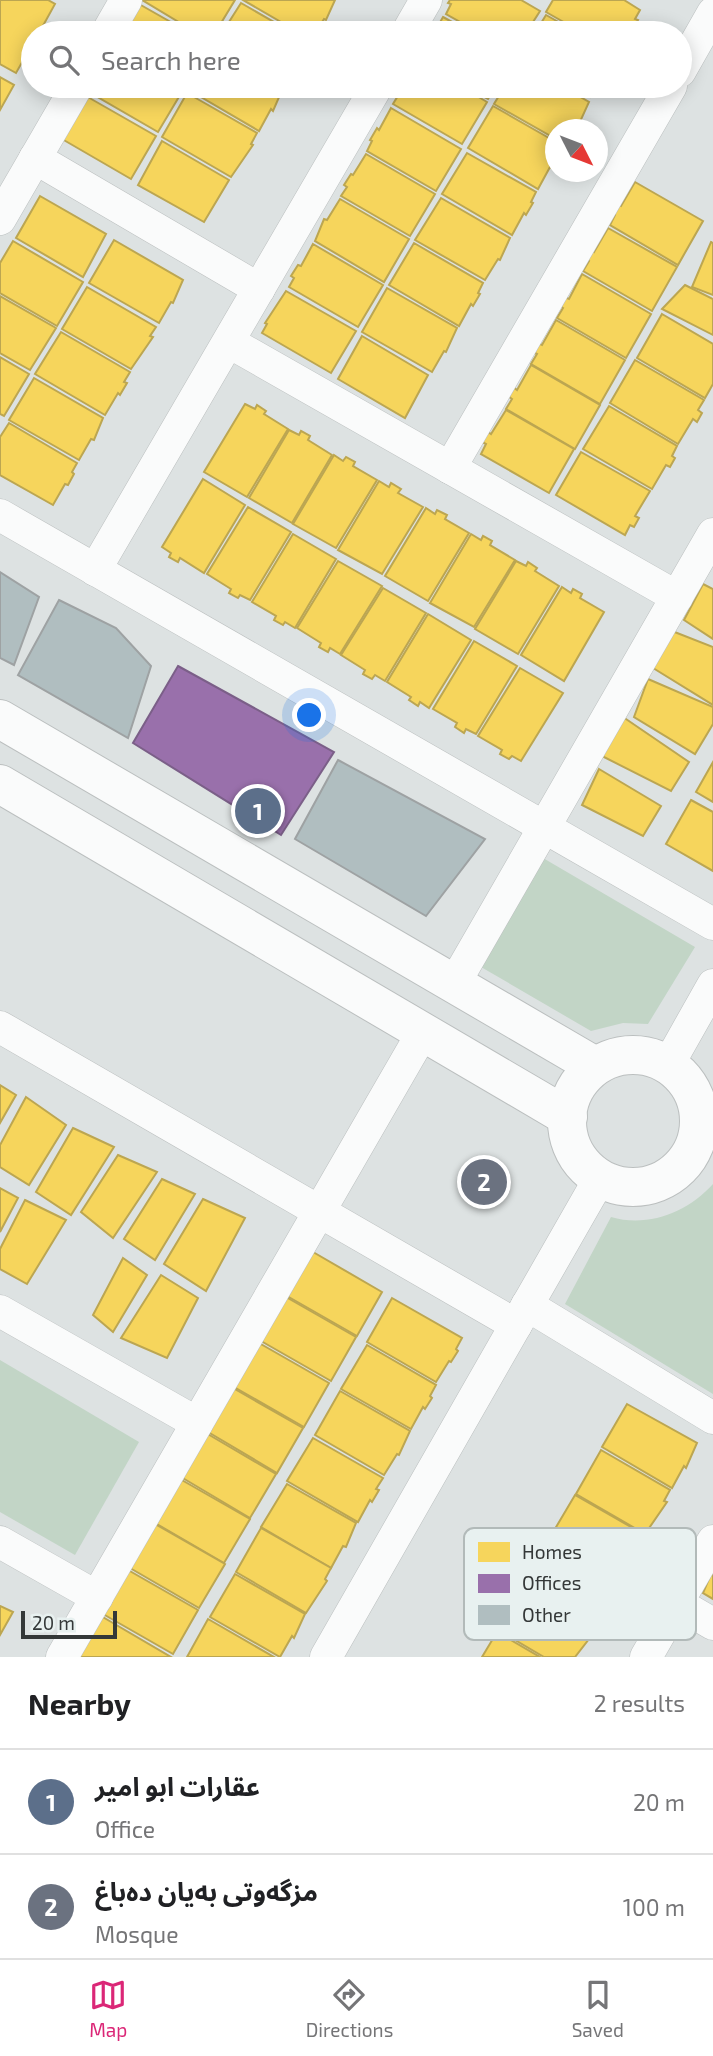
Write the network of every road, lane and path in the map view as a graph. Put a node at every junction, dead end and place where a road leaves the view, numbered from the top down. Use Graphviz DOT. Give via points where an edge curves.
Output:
graph roads {
  1 [pos="126,0"];
  2 [pos="426,0"];
  3 [pos="713,13"];
  4 [pos="114,21"];
  5 [pos="414,21"];
  6 [pos="692,50"];
  7 [pos="70,98"];
  8 [pos="370,98"];
  9 [pos="664,98"];
  10 [pos="35,158"];
  11 [pos="0,217"];
  12 [pos="259,289"];
  13 [pos="229,342"];
  14 [pos="450,468"];
  15 [pos="0,515"];
  16 [pos="713,534"];
  17 [pos="96,570"];
  18 [pos="677,597"];
  19 [pos="0,719"];
  20 [pos="0,785"];
  21 [pos="544,827"];
  22 [pos="713,924"];
  23 [pos="454,984"];
  24 [pos="713,985"];
  25 [pos="0,1027"];
  26 [pos="423,1032"];
  27 [pos="668,1065"];
  28 [pos="595,1066"];
  29 [pos="568,1117"];
  30 [pos="600,1178"];
  31 [pos="320,1211"];
  32 [pos="0,1311"];
  33 [pos="522,1315"];
  34 [pos="713,1418"];
  35 [pos="197,1423"];
  36 [pos="713,1541"];
  37 [pos="0,1542"];
  38 [pos="696,1570"];
  39 [pos="97,1597"];
  40 [pos="696,1614"];
  41 [pos="713,1624"];
  42 [pos="656,1640"];
  43 [pos="62,1657"];
  44 [pos="326,1657"];
  45 [pos="646,1657"];
  1 -- 4 [label="street"];
  2 -- 5 [label="street"];
  3 -- 6 [label="street"];
  7 -- 10 [label="street"];
  8 -- 12 [label="street"];
  9 -- 14 [label="street"];
  10 -- 11 [label="street"];
  10 -- 12 [label="street"];
  12 -- 13 [label="street"];
  13 -- 14 [label="street"];
  13 -- 17 [label="street"];
  14 -- 18 [label="street"];
  15 -- 17 [label="street"];
  16 -- 18 [label="street"];
  17 -- 21 [label="street"];
  18 -- 21 [label="street"];
  19 -- 23 [label="street"];
  20 -- 26 [label="street"];
  21 -- 22 [label="street"];
  21 -- 23 [label="street"];
  23 -- 28 [label="street"];
  24 -- 27 [label="street"];
  25 -- 31 [label="street"];
  26 -- 29 [label="street"];
  26 -- 31 [label="street"];
  27 -- 28 [label="street" via="635,1054"];
  27 -- 30 [label="street" via="690,1085 698,1105 694,1147 665,1179 621,1186"];
  28 -- 29 [label="street" via="580,1082"];
  29 -- 30 [label="street" via="572,1145 583,1164"];
  30 -- 33 [label="street"];
  31 -- 33 [label="street"];
  31 -- 35 [label="street"];
  32 -- 35 [label="street"];
  33 -- 34 [label="street"];
  33 -- 44 [label="street"];
  35 -- 39 [label="street"];
  36 -- 38 [label="street"];
  37 -- 39 [label="street"];
  39 -- 43 [label="street"];
  40 -- 41 [label="street"];
  42 -- 45 [label="street"];
}
